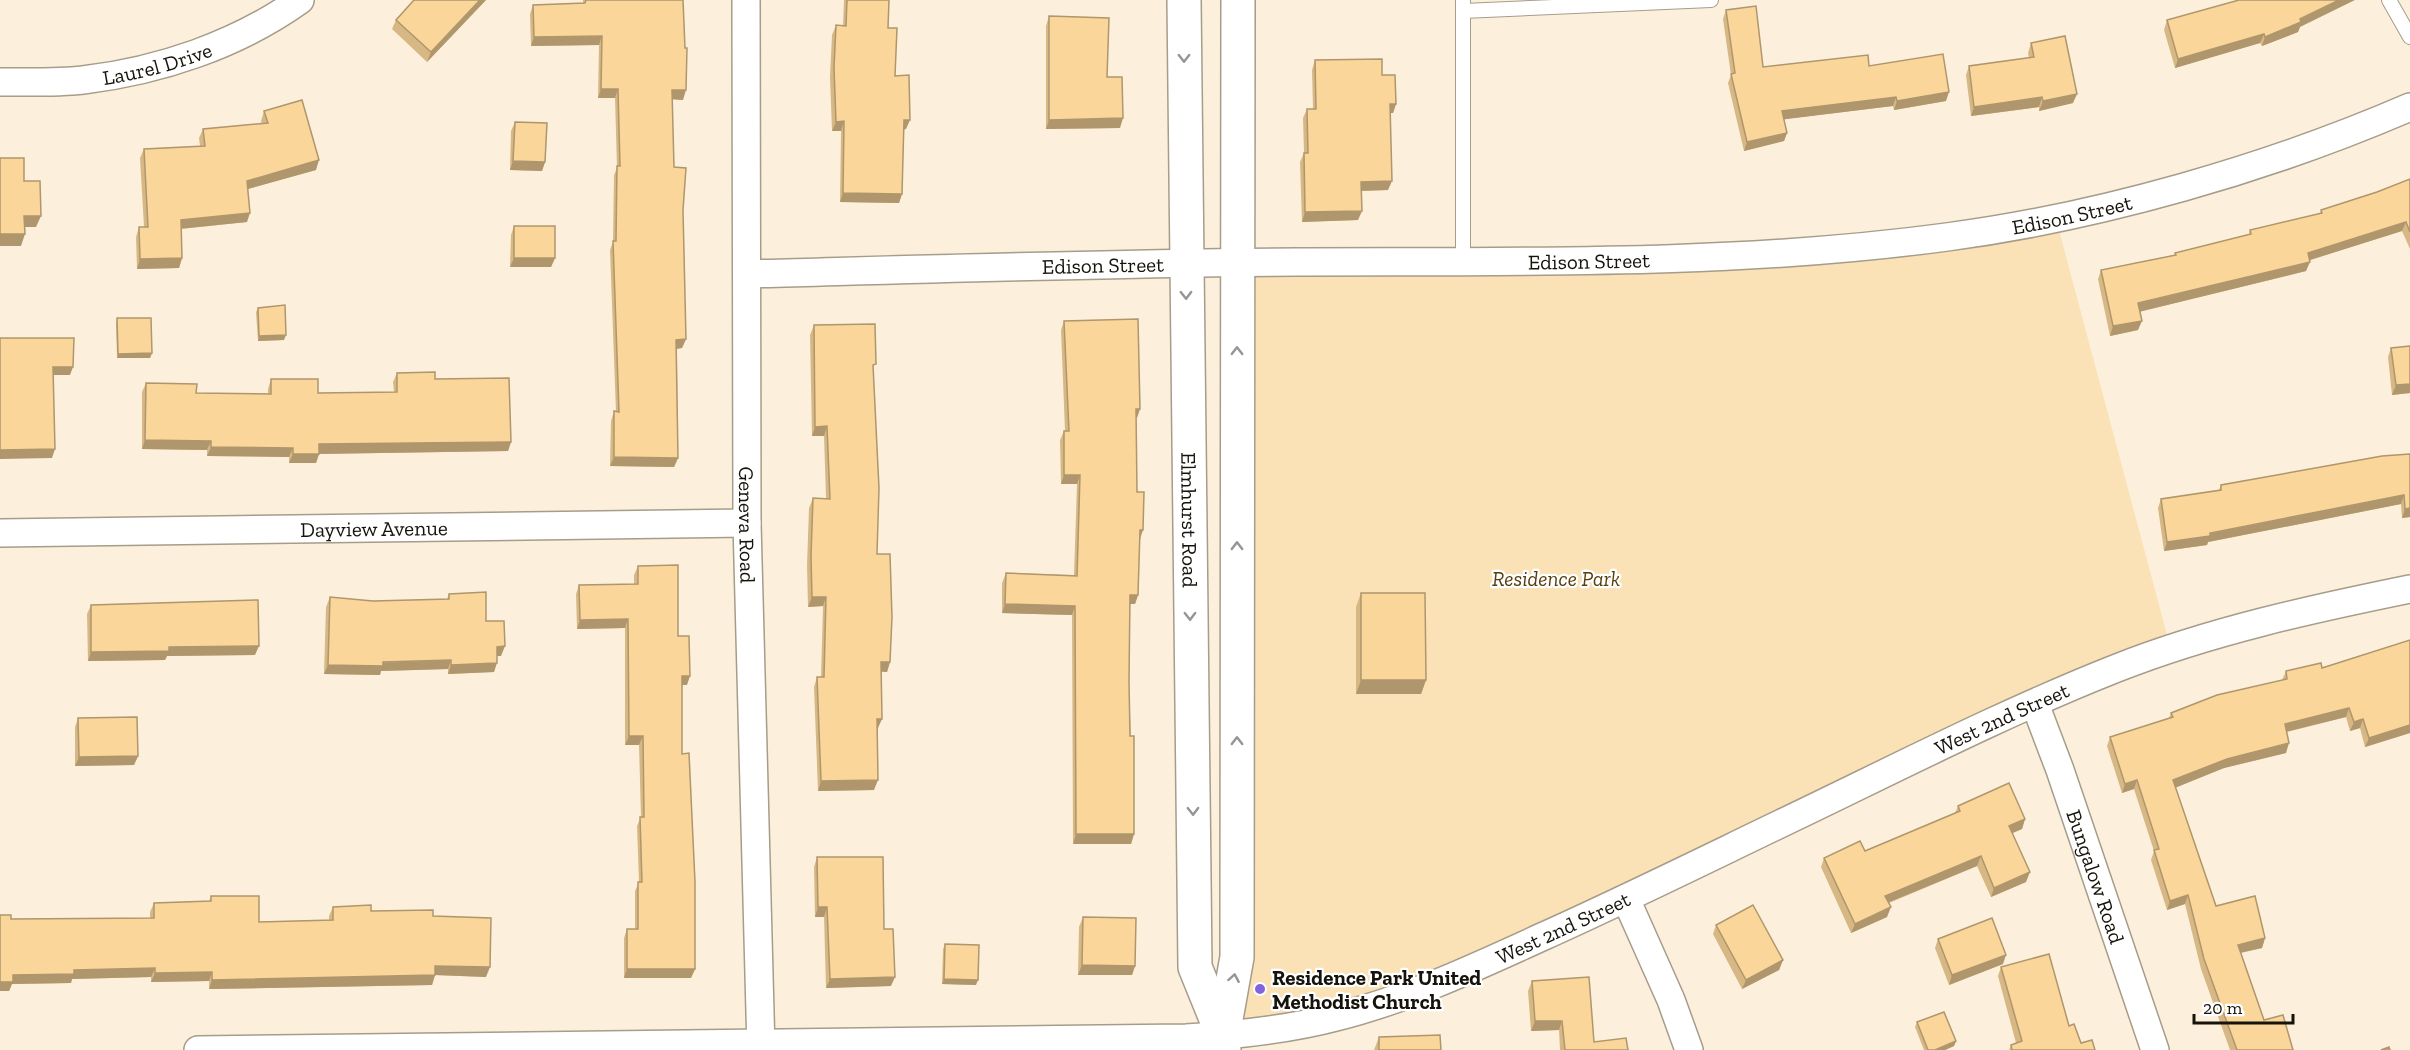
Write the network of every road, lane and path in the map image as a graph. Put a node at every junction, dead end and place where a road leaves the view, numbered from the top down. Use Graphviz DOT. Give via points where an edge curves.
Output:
graph roads {
  1 [pos="300,0"];
  2 [pos="746,0"];
  3 [pos="1184,0"];
  4 [pos="1238,0"];
  5 [pos="1711,0"];
  6 [pos="2389,0"];
  7 [pos="1463,6"];
  8 [pos="2410,37"];
  9 [pos="0,82"];
  10 [pos="2410,107"];
  11 [pos="1463,261"];
  12 [pos="1185,263"];
  13 [pos="1237,263"];
  14 [pos="747,274"];
  15 [pos="747,523"];
  16 [pos="0,533"];
  17 [pos="2410,589"];
  18 [pos="2035,704"];
  19 [pos="1626,899"];
  20 [pos="1223,1043"];
  21 [pos="761,1047"];
  22 [pos="198,1050"];
  23 [pos="1689,1050"];
  24 [pos="2155,1050"];
  1 -- 9 [label="street, Laurel Drive" via="223,43 153,68 80,80"];
  2 -- 14 [label="street, Geneva Road"];
  3 -- 12 [label="street, Elmhurst Road, one-way"];
  4 -- 13 [label="street"];
  5 -- 7 [label="lane"];
  6 -- 8 [label="lane"];
  7 -- 11 [label="lane"];
  10 -- 11 [label="street, Edison Street" via="2319,142 2144,196 2056,219 1948,237 1815,252"];
  11 -- 13 [label="street, Edison Street"];
  12 -- 13 [label="street, Edison Street"];
  12 -- 14 [label="street, Edison Street"];
  12 -- 20 [label="street, Elmhurst Road, one-way" via="1195,967"];
  20 -- 13 [label="street, one-way" via="1238,957"];
  14 -- 15 [label="street, Geneva Road"];
  15 -- 16 [label="street, Dayview Avenue"];
  15 -- 21 [label="street, Geneva Road"];
  17 -- 18 [label="street, West 2nd Street" via="2223,633 2119,667"];
  18 -- 19 [label="street, West 2nd Street"];
  18 -- 24 [label="street, Bungalow Road"];
  19 -- 20 [label="street, West 2nd Street" via="1455,977 1378,1005"];
  19 -- 23 [label="street"];
  20 -- 21 [label="street, West 2nd Street"];
  21 -- 22 [label="street, West 2nd Street"];
}
